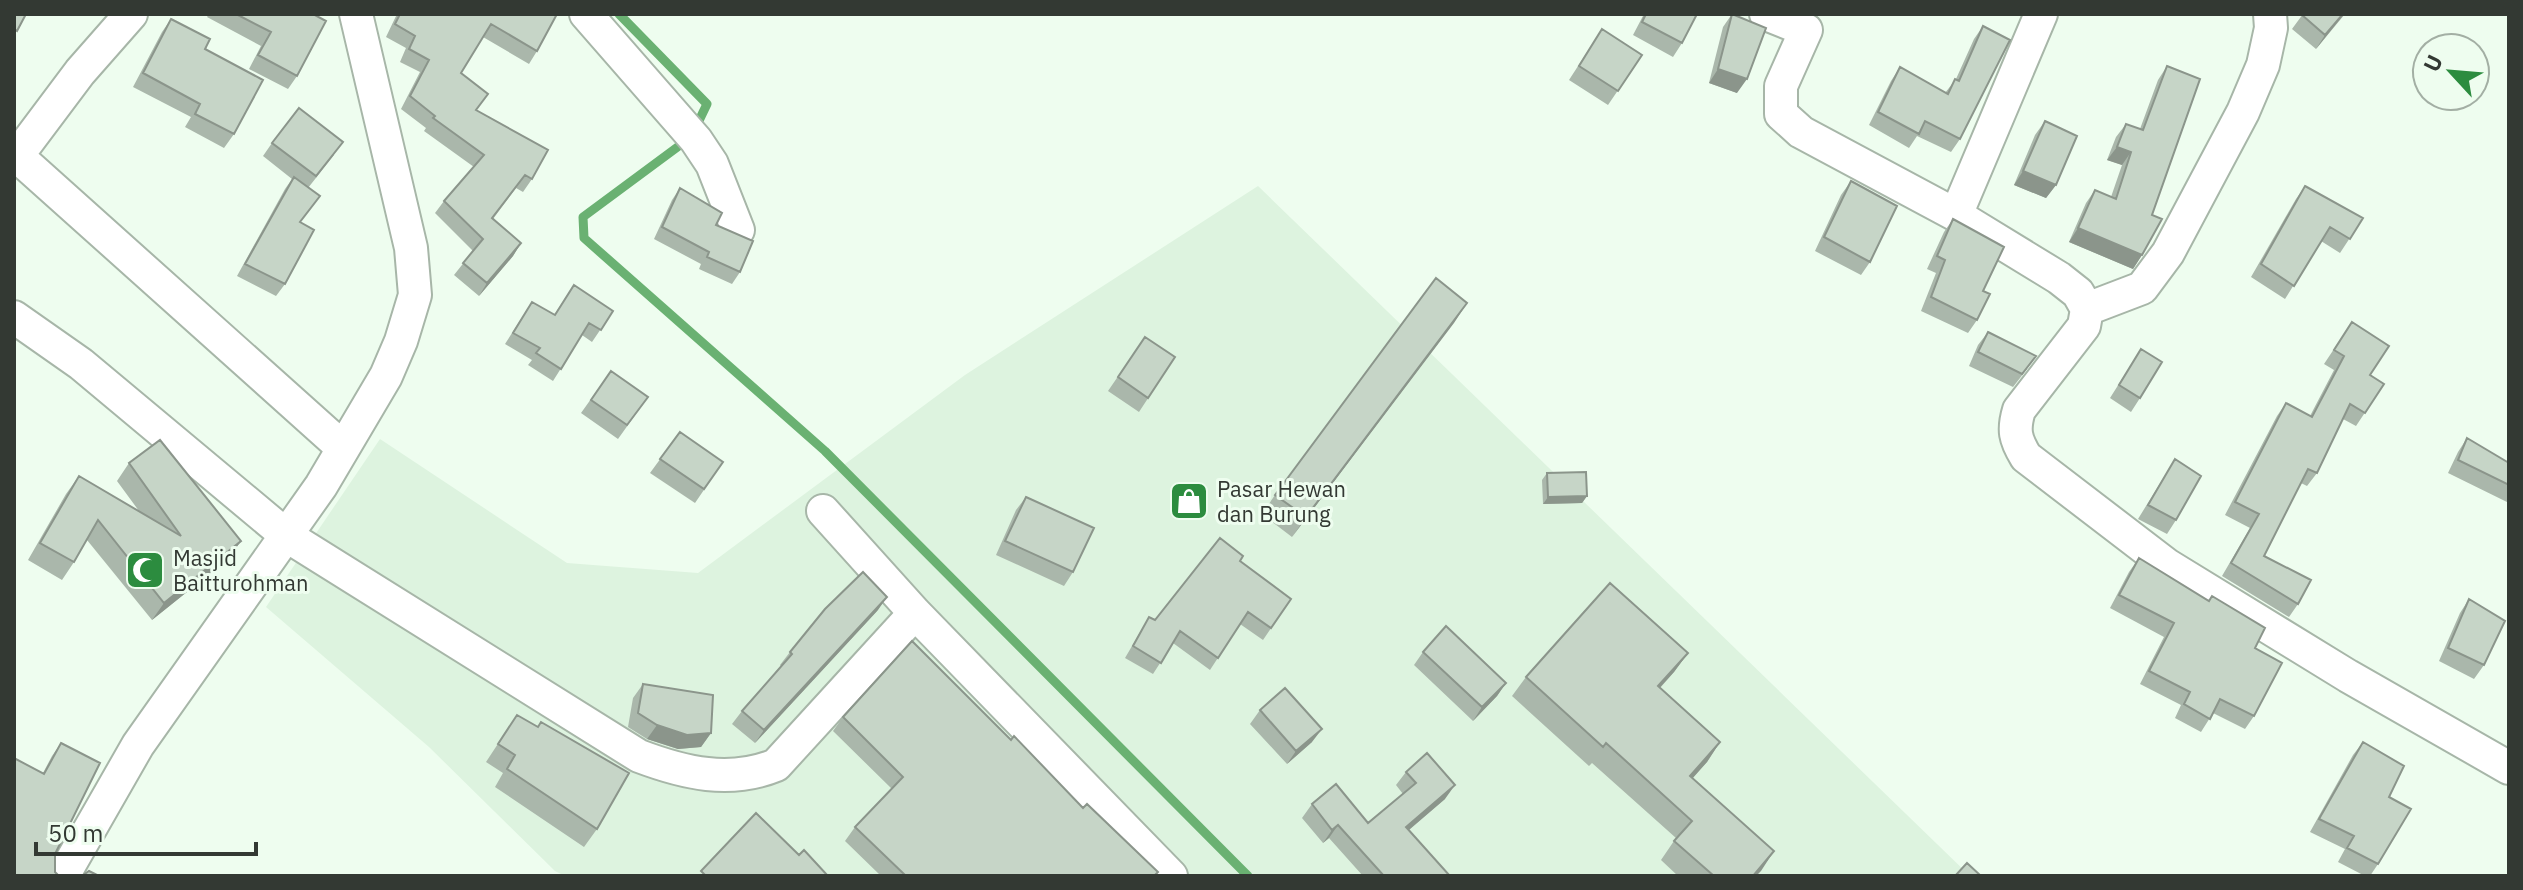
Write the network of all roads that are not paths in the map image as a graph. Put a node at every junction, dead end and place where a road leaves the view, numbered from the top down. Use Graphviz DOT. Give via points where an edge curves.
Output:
graph roads {
  1 [pos="131,14"];
  2 [pos="356,14"];
  3 [pos="586,14"];
  4 [pos="1766,14"];
  5 [pos="2041,14"];
  6 [pos="2270,14"];
  7 [pos="1810,22"];
  8 [pos="16,158"];
  9 [pos="1956,215"];
  10 [pos="738,230"];
  11 [pos="2087,309"];
  12 [pos="14,317"];
  13 [pos="343,448"];
  14 [pos="823,511"];
  15 [pos="287,536"];
  16 [pos="915,613"];
  17 [pos="2509,768"];
  18 [pos="63,876"];
  19 [pos="1171,876"];
  1 -- 8 [label="street"];
  2 -- 13 [label="street" via="411,248 415,295 386,376"];
  3 -- 10 [label="street" via="696,140 712,164"];
  4 -- 7 [label="street"];
  5 -- 9 [label="street"];
  6 -- 11 [label="street" via="2263,65 2243,112 2168,253 2142,288"];
  7 -- 9 [label="street" via="1781,86 1781,114 1801,132"];
  8 -- 13 [label="street"];
  9 -- 11 [label="street" via="2059,278 2078,293"];
  11 -- 17 [label="street" via="2084,326 2019,410 2016,439 2026,457 2167,565"];
  12 -- 15 [label="street" via="81,364"];
  13 -- 15 [label="street"];
  14 -- 16 [label="street"];
  15 -- 16 [label="street" via="639,756 680,771 750,775 776,765"];
  15 -- 18 [label="street" via="138,745"];
  16 -- 19 [label="street"];
}
